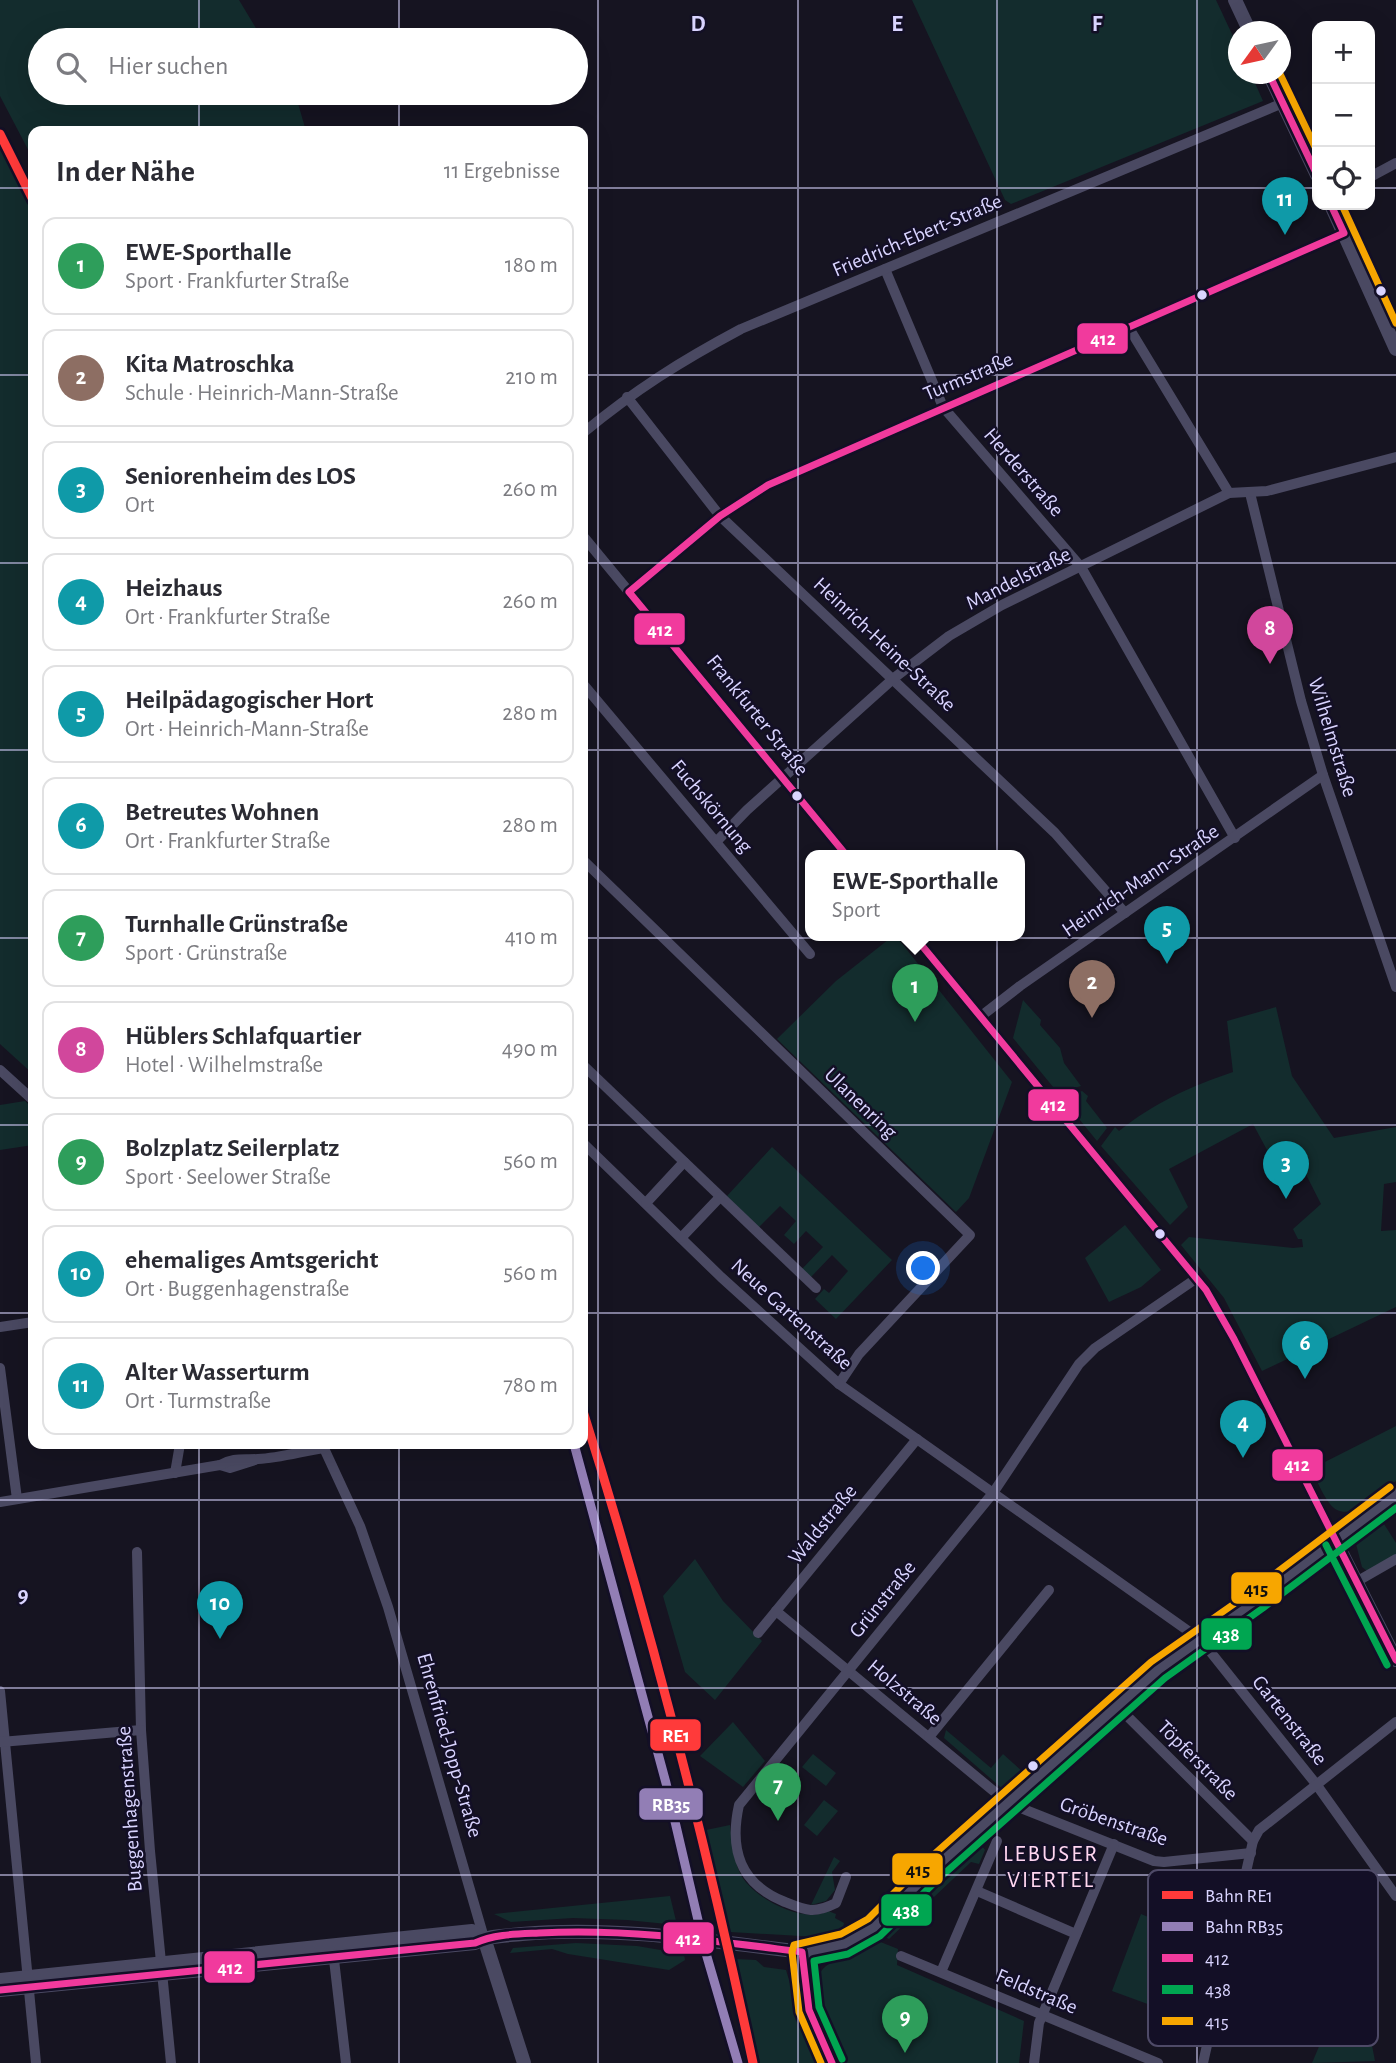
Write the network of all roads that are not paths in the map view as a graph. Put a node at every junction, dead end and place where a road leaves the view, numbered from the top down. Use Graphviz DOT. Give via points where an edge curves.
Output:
graph roads {
  1 [pos="1235,0"];
  2 [pos="1245,21"];
  3 [pos="1274,84"];
  4 [pos="1283,103"];
  5 [pos="1396,163"];
  6 [pos="1312,164"];
  7 [pos="1375,174"];
  8 [pos="1333,210"];
  9 [pos="1344,233"];
  10 [pos="885,269"];
  11 [pos="1129,328"];
  12 [pos="1396,349"];
  13 [pos="626,397"];
  14 [pos="943,407"];
  15 [pos="588,429"];
  16 [pos="1396,457"];
  17 [pos="1229,493"];
  18 [pos="1250,493"];
  19 [pos="720,516"];
  20 [pos="588,542"];
  21 [pos="1081,567"];
  22 [pos="629,592"];
  23 [pos="894,678"];
  24 [pos="588,690"];
  25 [pos="1323,775"];
  26 [pos="783,779"];
  27 [pos="1235,838"];
  28 [pos="716,841"];
  29 [pos="842,850"];
  30 [pos="588,865"];
  31 [pos="1125,913"];
  32 [pos="918,941"];
  33 [pos="810,954"];
  34 [pos="1396,987"];
  35 [pos="981,1017"];
  36 [pos="0,1070"];
  37 [pos="588,1070"];
  38 [pos="28,1095"];
  39 [pos="588,1148"];
  40 [pos="684,1162"];
  41 [pos="720,1197"];
  42 [pos="646,1203"];
  43 [pos="681,1238"];
  44 [pos="1196,1278"];
  45 [pos="816,1288"];
  46 [pos="28,1323"];
  47 [pos="0,1327"];
  48 [pos="0,1368"];
  49 [pos="839,1384"];
  50 [pos="916,1439"];
  51 [pos="179,1449"];
  52 [pos="308,1449"];
  53 [pos="324,1449"];
  54 [pos="175,1473"];
  55 [pos="993,1493"];
  56 [pos="1396,1495"];
  57 [pos="18,1499"];
  58 [pos="0,1502"];
  59 [pos="1335,1540"];
  60 [pos="137,1552"];
  61 [pos="1396,1559"];
  62 [pos="1356,1582"];
  63 [pos="1049,1590"];
  64 [pos="776,1611"];
  65 [pos="758,1633"];
  66 [pos="1201,1640"];
  67 [pos="1396,1660"];
  68 [pos="849,1671"];
  69 [pos="0,1691"];
  70 [pos="1117,1706"];
  71 [pos="1396,1722"];
  72 [pos="141,1730"];
  73 [pos="929,1737"];
  74 [pos="3,1742"];
  75 [pos="1316,1784"];
  76 [pos="1008,1803"];
  77 [pos="997,1841"];
  78 [pos="1114,1844"];
  79 [pos="1252,1847"];
  80 [pos="1247,1870"];
  81 [pos="1377,1870"];
  82 [pos="1378,1871"];
  83 [pos="846,1877"];
  84 [pos="977,1891"];
  85 [pos="1396,1896"];
  86 [pos="1076,1934"];
  87 [pos="484,1938"];
  88 [pos="333,1952"];
  89 [pos="802,1952"];
  90 [pos="901,1955"];
  91 [pos="162,1969"];
  92 [pos="941,1972"];
  93 [pos="0,1980"];
  94 [pos="28,1982"];
  95 [pos="0,1990"];
  96 [pos="1043,2013"];
  97 [pos="36,2063"];
  98 [pos="171,2063"];
  99 [pos="346,2063"];
  100 [pos="524,2063"];
  101 [pos="832,2063"];
  102 [pos="1034,2063"];
  103 [pos="1158,2063"];
  1 -- 2 [label="street"];
  3 -- 4 [label="street"];
  4 -- 6 [label="street"];
  4 -- 10 [label="street, Friedrich-Ebert-Straße"];
  5 -- 7 [label="street"];
  8 -- 9 [label="street"];
  9 -- 11 [label="street, Turmstraße"];
  9 -- 12 [label="street"];
  10 -- 13 [label="street, Friedrich-Ebert-Straße" via="741,329"];
  10 -- 14 [label="street, Herderstraße"];
  11 -- 14 [label="street, Turmstraße"];
  11 -- 17 [label="street"];
  13 -- 15 [label="street, Friedrich-Ebert-Straße"];
  13 -- 19 [label="street, Heinrich-Heine-Straße"];
  14 -- 19 [label="street, Turmstraße" via="768,485"];
  14 -- 21 [label="street, Herderstraße"];
  16 -- 18 [label="street, Mandelstraße"];
  17 -- 18 [label="street, Mandelstraße"];
  17 -- 21 [label="street, Mandelstraße"];
  18 -- 25 [label="street, Wilhelmstraße"];
  19 -- 22 [label="street, Turmstraße"];
  19 -- 23 [label="street, Heinrich-Heine-Straße"];
  20 -- 22 [label="street, Frankfurter Straße"];
  21 -- 23 [label="street, Mandelstraße" via="949,636"];
  21 -- 27 [label="street, Herderstraße"];
  22 -- 26 [label="street, Frankfurter Straße"];
  23 -- 26 [label="street, Mandelstraße"];
  23 -- 31 [label="street, Heinrich-Heine-Straße" via="1055,833"];
  24 -- 28 [label="street, Fuchskörnung"];
  25 -- 27 [label="street, Heinrich-Mann-Straße"];
  25 -- 34 [label="street, Wilhelmstraße"];
  26 -- 28 [label="street, Mandelstraße"];
  26 -- 29 [label="street, Frankfurter Straße"];
  27 -- 31 [label="street, Heinrich-Mann-Straße"];
  28 -- 33 [label="street, Fuchskörnung"];
  30 -- 49 [label="street, Ulanenring" via="970,1235 859,1354"];
  31 -- 35 [label="street, Heinrich-Mann-Straße"];
  32 -- 35 [label="street"];
  35 -- 44 [label="street"];
  36 -- 38 [label="street"];
  37 -- 40 [label="street"];
  39 -- 42 [label="street, Neue Gartenstraße"];
  40 -- 41 [label="street"];
  40 -- 42 [label="street"];
  41 -- 43 [label="street"];
  41 -- 45 [label="street"];
  42 -- 43 [label="street, Neue Gartenstraße"];
  43 -- 49 [label="street, Neue Gartenstraße"];
  44 -- 55 [label="street, Grünstraße" via="1088,1354"];
  44 -- 59 [label="street" via="1234,1339"];
  46 -- 47 [label="street"];
  48 -- 57 [label="street"];
  49 -- 50 [label="street, Neue Gartenstraße"];
  50 -- 55 [label="street, Neue Gartenstraße"];
  50 -- 64 [label="street, Waldstraße"];
  51 -- 54 [label="street"];
  52 -- 54 [label="street" via="257,1459 241,1457"];
  53 -- 87 [label="street, Ehrenfried-Jopp-Straße" via="359,1526 387,1607"];
  54 -- 57 [label="street"];
  55 -- 66 [label="street, Gartenstraße"];
  55 -- 68 [label="street, Grünstraße"];
  56 -- 59 [label="street"];
  57 -- 58 [label="street"];
  59 -- 62 [label="street"];
  59 -- 66 [label="street"];
  60 -- 72 [label="street, Buggenhagenstraße"];
  61 -- 62 [label="street"];
  62 -- 67 [label="street"];
  63 -- 73 [label="street"];
  64 -- 65 [label="street, Waldstraße"];
  64 -- 68 [label="street, Holzstraße"];
  66 -- 70 [label="street"];
  66 -- 75 [label="street, Gartenstraße"];
  68 -- 73 [label="street, Holzstraße"];
  68 -- 83 [label="street, Grünstraße" via="739,1805 734,1825 744,1872 757,1888 781,1901 809,1912 823,1909 836,1903"];
  69 -- 74 [label="street"];
  70 -- 76 [label="street"];
  70 -- 79 [label="street, Töpferstraße"];
  71 -- 75 [label="street"];
  72 -- 74 [label="street"];
  72 -- 91 [label="street, Buggenhagenstraße"];
  73 -- 76 [label="street, Holzstraße"];
  74 -- 94 [label="street"];
  75 -- 79 [label="street" via="1259,1830"];
  75 -- 81 [label="street, Gartenstraße"];
  76 -- 78 [label="street, Gröbenstraße"];
  76 -- 89 [label="street" via="900,1900 876,1928 844,1946"];
  77 -- 84 [label="street"];
  78 -- 79 [label="street, Gröbenstraße" via="1164,1862"];
  78 -- 86 [label="street"];
  79 -- 80 [label="street"];
  82 -- 85 [label="street, Gartenstraße"];
  84 -- 86 [label="street"];
  84 -- 92 [label="street"];
  86 -- 96 [label="street"];
  87 -- 88 [label="street" via="471,1931"];
  87 -- 89 [label="street" via="603,1932"];
  87 -- 100 [label="street, Ehrenfried-Jopp-Straße"];
  88 -- 91 [label="street"];
  88 -- 99 [label="street"];
  89 -- 101 [label="street" via="809,2010"];
  90 -- 92 [label="street, Feldstraße"];
  91 -- 94 [label="street"];
  91 -- 98 [label="street, Buggenhagenstraße"];
  92 -- 96 [label="street, Feldstraße"];
  93 -- 94 [label="street"];
  94 -- 95 [label="street"];
  94 -- 97 [label="street"];
  96 -- 102 [label="street"];
  96 -- 103 [label="street, Feldstraße"];
}
